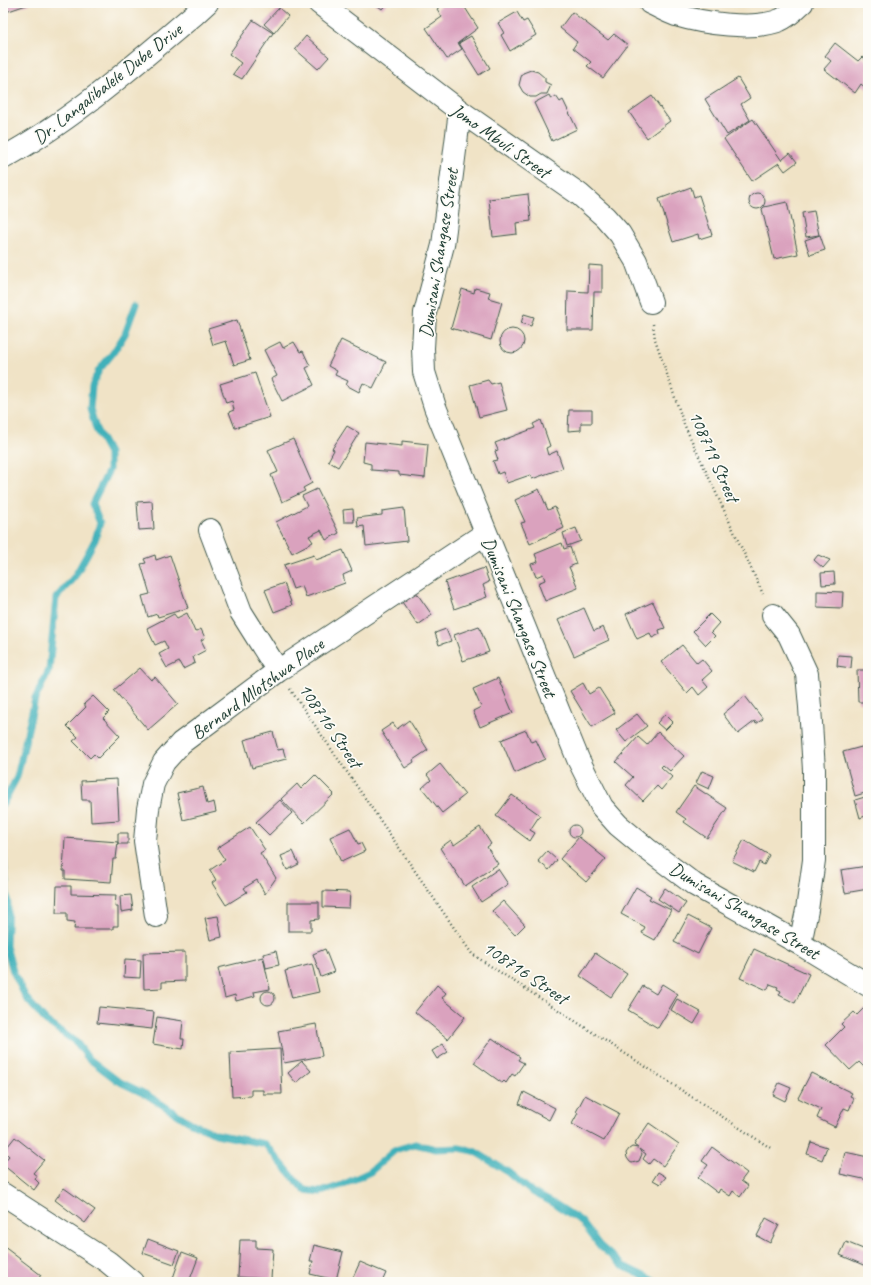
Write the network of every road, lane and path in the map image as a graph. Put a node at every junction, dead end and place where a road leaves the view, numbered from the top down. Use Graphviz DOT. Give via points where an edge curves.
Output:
graph roads {
  1 [pos="207,3"];
  2 [pos="319,3"];
  3 [pos="650,3"];
  4 [pos="802,3"];
  5 [pos="460,111"];
  6 [pos="3,158"];
  7 [pos="651,302"];
  8 [pos="210,530"];
  9 [pos="486,533"];
  10 [pos="773,614"];
  11 [pos="278,671"];
  12 [pos="156,916"];
  13 [pos="800,944"];
  14 [pos="868,985"];
  15 [pos="772,1149"];
  16 [pos="3,1194"];
  17 [pos="132,1282"];
  1 -- 6 [label="street, Dr. Langalibalele Dube Drive" via="72,114 26,146"];
  2 -- 5 [label="street, Jomo Mbuli Street"];
  3 -- 4 [label="street" via="675,15 733,25 781,20"];
  5 -- 7 [label="street, Jomo Mbuli Street" via="579,194 605,217 620,234 636,261"];
  5 -- 9 [label="street, Dumisani Shangase Street" via="443,245 425,313 424,372 435,407"];
  7 -- 10 [label="path, 108719 Street" via="655,339 684,424"];
  8 -- 11 [label="street" via="241,612"];
  9 -- 11 [label="street, Bernard Mlotshwa Place"];
  9 -- 13 [label="street, Dumisani Shangase Street" via="578,759 602,807 618,826 695,885"];
  10 -- 13 [label="street" via="789,635 807,674 810,707 814,770 814,860"];
  11 -- 12 [label="street, Bernard Mlotshwa Place" via="181,743 164,762 153,784 145,841"];
  11 -- 15 [label="path, 108716 Street" via="472,954"];
  13 -- 14 [label="street, Dumisani Shangase Street"];
  16 -- 17 [label="street" via="108,1262"];
}
